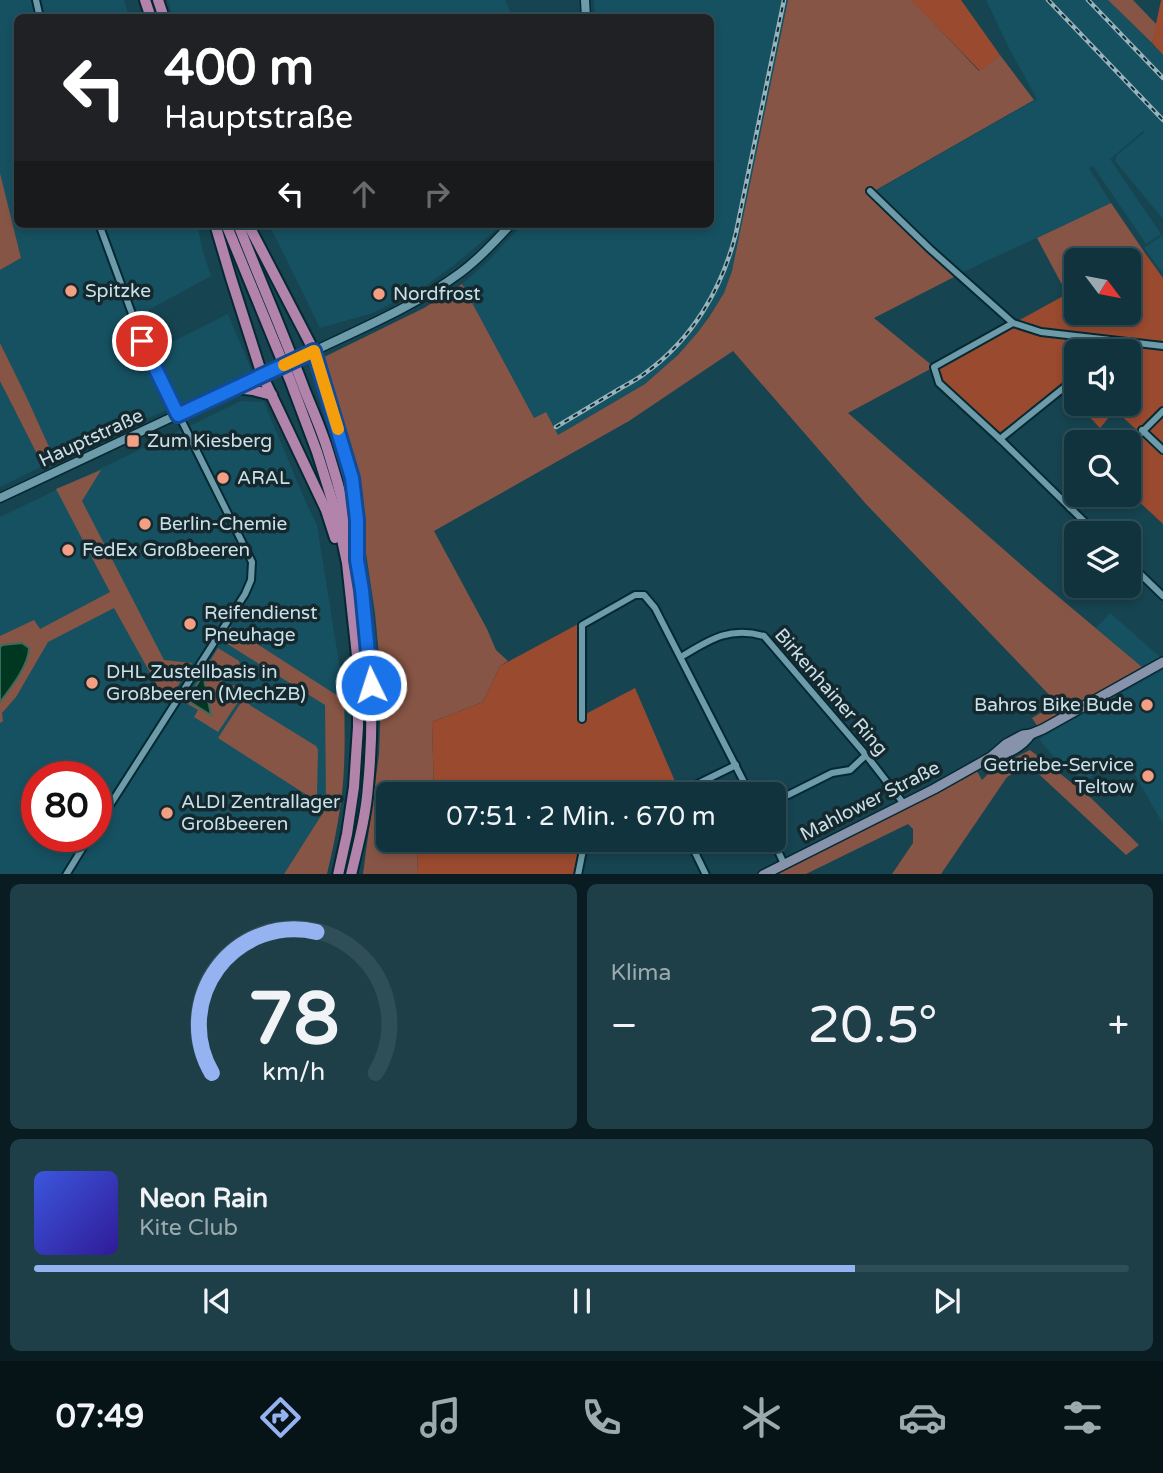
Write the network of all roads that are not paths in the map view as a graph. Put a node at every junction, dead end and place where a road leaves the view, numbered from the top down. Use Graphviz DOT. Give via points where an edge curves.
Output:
graph roads {
  1 [pos="870,191"];
  2 [pos="100,228"];
  3 [pos="216,228"];
  4 [pos="228,228"];
  5 [pos="240,228"];
  6 [pos="250,228"];
  7 [pos="507,228"];
  8 [pos="1013,323"];
  9 [pos="1098,339"];
  10 [pos="1141,344"];
  11 [pos="1163,346"];
  12 [pos="311,352"];
  13 [pos="264,374"];
  14 [pos="236,388"];
  15 [pos="1064,388"];
  16 [pos="272,396"];
  17 [pos="1163,411"];
  18 [pos="178,415"];
  19 [pos="1142,430"];
  20 [pos="1000,439"];
  21 [pos="1163,450"];
  22 [pos="0,498"];
  23 [pos="1070,508"];
  24 [pos="1084,521"];
  25 [pos="357,560"];
  26 [pos="1141,575"];
  27 [pos="351,590"];
  28 [pos="1163,596"];
  29 [pos="681,657"];
  30 [pos="1163,662"];
  31 [pos="582,719"];
  32 [pos="866,755"];
  33 [pos="736,765"];
  34 [pos="701,782"];
  35 [pos="744,782"];
  36 [pos="786,797"];
  37 [pos="112,802"];
  38 [pos="904,804"];
  39 [pos="359,844"];
  40 [pos="80,852"];
  41 [pos="583,852"];
  42 [pos="695,852"];
  43 [pos="778,852"];
  44 [pos="784,864"];
  45 [pos="66,874"];
  46 [pos="338,874"];
  47 [pos="351,874"];
  48 [pos="359,874"];
  49 [pos="578,874"];
  50 [pos="706,874"];
  51 [pos="764,874"];
  1 -- 8 [label="street"];
  2 -- 18 [label="street" via="134,323"];
  3 -- 13 [label="highway"];
  4 -- 27 [label="highway" via="317,452 337,516"];
  5 -- 25 [label="highway" via="327,449"];
  6 -- 12 [label="highway"];
  7 -- 12 [label="street, Hauptstraße" via="462,272 405,307"];
  8 -- 9 [label="street" via="1041,332"];
  8 -- 20 [label="street" via="934,367 939,383"];
  10 -- 11 [label="street"];
  12 -- 13 [label="street, Hauptstraße, bridge"];
  12 -- 25 [label="highway" via="352,478"];
  13 -- 14 [label="street, Hauptstraße"];
  13 -- 16 [label="highway"];
  14 -- 16 [label="highway"];
  14 -- 18 [label="street, Hauptstraße"];
  15 -- 20 [label="street"];
  16 -- 27 [label="highway" via="326,510"];
  17 -- 19 [label="street"];
  18 -- 22 [label="street, Hauptstraße"];
  18 -- 37 [label="street" via="252,562 251,580"];
  19 -- 21 [label="street"];
  20 -- 23 [label="street"];
  23 -- 24 [label="street"];
  25 -- 39 [label="highway" via="371,703 368,787"];
  26 -- 28 [label="street"];
  27 -- 46 [label="highway" via="358,727 352,799"];
  29 -- 31 [label="street" via="644,595 635,595 582,625"];
  29 -- 32 [label="street, Birkenhainer Ring" via="716,636 764,636"];
  29 -- 33 [label="street"];
  30 -- 38 [label="main road, Mahlower Straße" via="1006,744 991,757"];
  32 -- 36 [label="street" via="850,770 832,773"];
  32 -- 38 [label="street, Birkenhainer Ring"];
  33 -- 34 [label="street"];
  33 -- 35 [label="street"];
  38 -- 44 [label="main road, Mahlower Straße"];
  39 -- 47 [label="highway"];
  39 -- 48 [label="highway"];
  40 -- 45 [label="street"];
  41 -- 49 [label="street"];
  42 -- 50 [label="street"];
  43 -- 44 [label="street"];
  44 -- 51 [label="main road, Mahlower Straße"];
}
